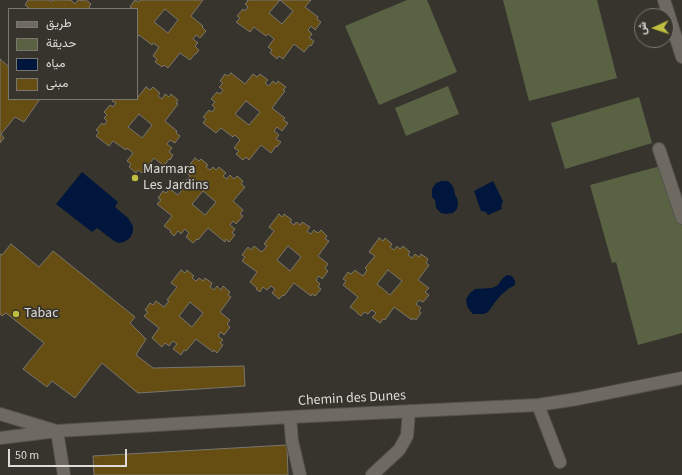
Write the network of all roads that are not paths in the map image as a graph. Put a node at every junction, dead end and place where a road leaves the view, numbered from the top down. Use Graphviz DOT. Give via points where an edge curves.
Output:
graph roads {
  1 [pos="664,0"];
  2 [pos="682,57"];
  3 [pos="659,149"];
  4 [pos="682,218"];
  5 [pos="682,378"];
  6 [pos="538,405"];
  7 [pos="409,411"];
  8 [pos="0,414"];
  9 [pos="290,417"];
  10 [pos="56,431"];
  11 [pos="0,432"];
  12 [pos="22,435"];
  13 [pos="0,438"];
  14 [pos="560,462"];
  15 [pos="64,475"];
  16 [pos="300,475"];
  17 [pos="372,475"];
  1 -- 2 [label="street"];
  3 -- 4 [label="street"];
  5 -- 6 [label="street, Chemin des Dunes"];
  6 -- 7 [label="street, Chemin des Dunes"];
  6 -- 14 [label="street"];
  7 -- 9 [label="street, Chemin des Dunes"];
  7 -- 17 [label="street" via="407,436 399,450"];
  8 -- 10 [label="street"];
  9 -- 10 [label="street, Chemin des Dunes"];
  9 -- 16 [label="street" via="292,441"];
  10 -- 12 [label="street, Chemin des Dunes"];
  10 -- 15 [label="street"];
  11 -- 12 [label="street, Chemin des Dunes"];
  12 -- 13 [label="street, Chemin des Dunes"];
}
